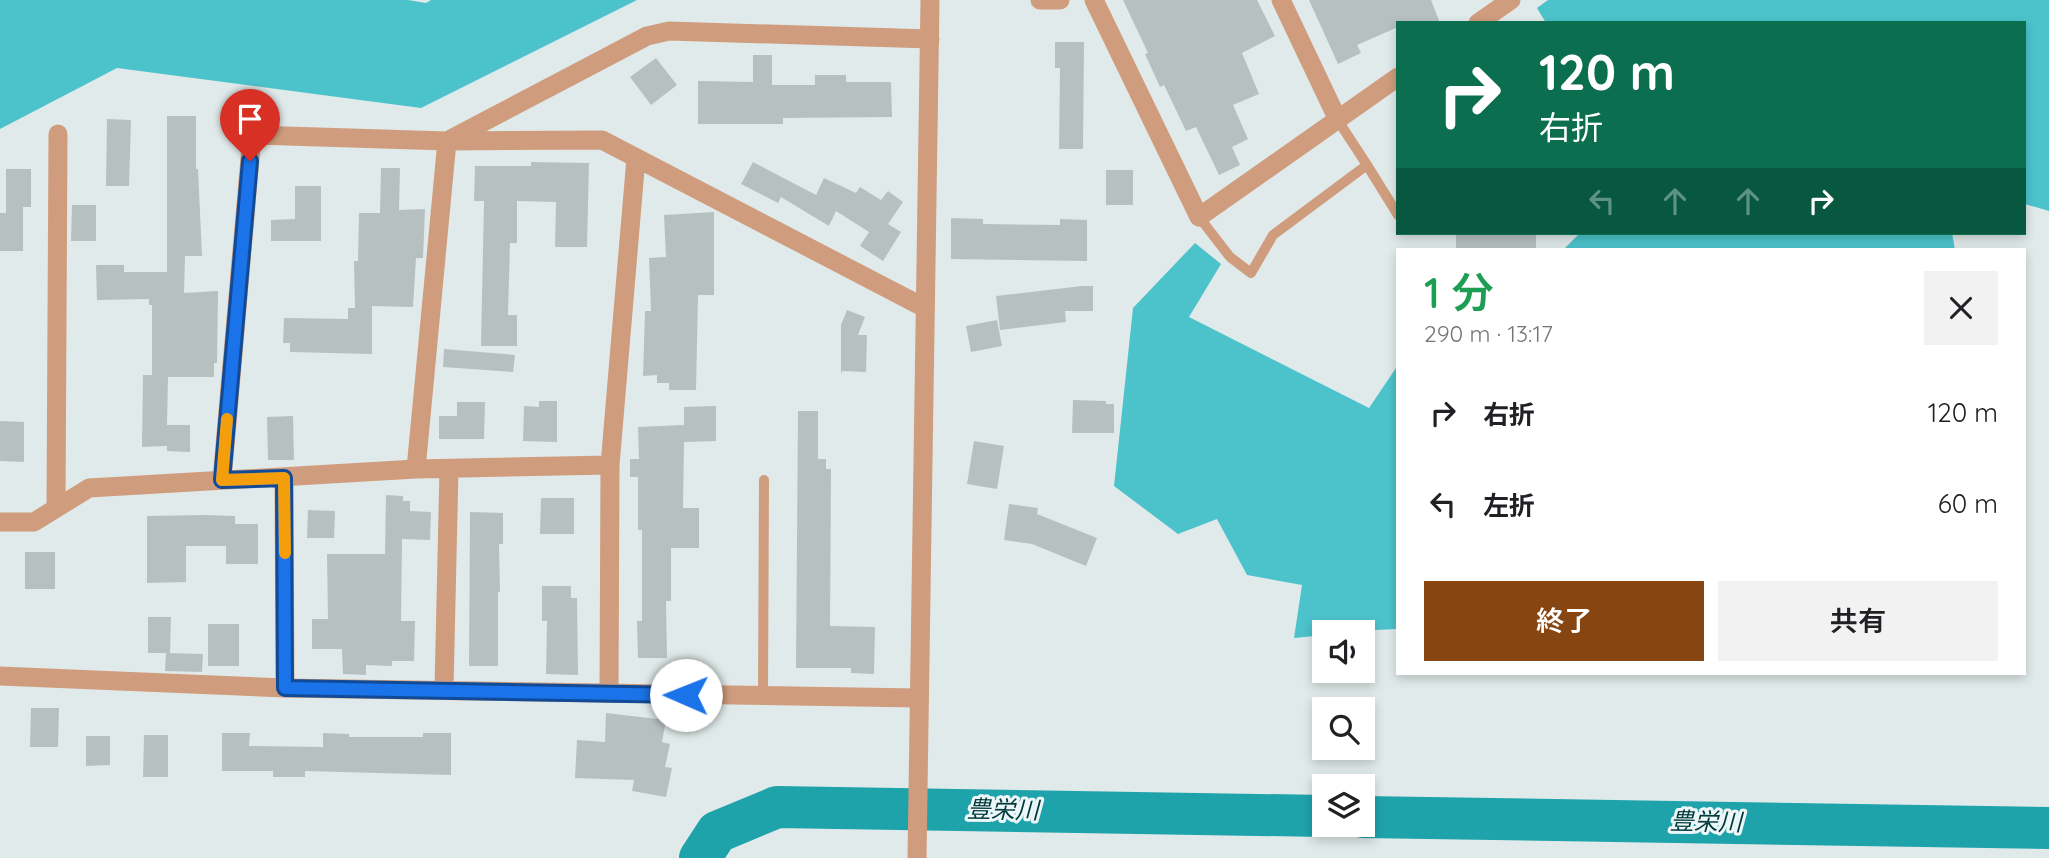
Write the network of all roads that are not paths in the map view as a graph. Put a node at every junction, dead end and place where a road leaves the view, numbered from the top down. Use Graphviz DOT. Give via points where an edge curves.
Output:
graph roads {
  1 [pos="930,0"];
  2 [pos="1040,0"];
  3 [pos="1060,0"];
  4 [pos="1094,0"];
  5 [pos="1281,0"];
  6 [pos="1511,0"];
  7 [pos="1481,21"];
  8 [pos="930,39"];
  9 [pos="1396,78"];
  10 [pos="1337,118"];
  11 [pos="58,135"];
  12 [pos="447,141"];
  13 [pos="636,159"];
  14 [pos="1367,165"];
  15 [pos="1396,212"];
  16 [pos="1199,217"];
  17 [pos="925,309"];
  18 [pos="610,465"];
  19 [pos="416,469"];
  20 [pos="449,469"];
  21 [pos="284,478"];
  22 [pos="222,480"];
  23 [pos="765,480"];
  24 [pos="56,508"];
  25 [pos="0,522"];
  26 [pos="0,677"];
  27 [pos="285,688"];
  28 [pos="444,689"];
  29 [pos="609,694"];
  30 [pos="763,696"];
  31 [pos="919,698"];
  32 [pos="918,858"];
  1 -- 8 [label="street"];
  2 -- 3 [label="street"];
  4 -- 16 [label="street"];
  5 -- 10 [label="street"];
  6 -- 7 [label="street"];
  8 -- 12 [label="street" via="669,31 647,36"];
  8 -- 17 [label="street"];
  9 -- 10 [label="street"];
  10 -- 14 [label="lane"];
  10 -- 16 [label="street"];
  11 -- 24 [label="street"];
  12 -- 13 [label="street" via="603,140"];
  12 -- 19 [label="street"];
  12 -- 22 [label="street" via="252,135"];
  13 -- 17 [label="street"];
  13 -- 18 [label="street"];
  14 -- 15 [label="lane"];
  14 -- 16 [label="lane" via="1273,235 1251,272 1230,257"];
  17 -- 31 [label="street"];
  18 -- 20 [label="street"];
  18 -- 29 [label="street"];
  19 -- 20 [label="street"];
  19 -- 21 [label="street"];
  20 -- 28 [label="street"];
  21 -- 22 [label="street"];
  21 -- 27 [label="street"];
  22 -- 24 [label="street" via="89,488"];
  23 -- 30 [label="lane"];
  24 -- 25 [label="street" via="34,522"];
  26 -- 27 [label="street"];
  27 -- 28 [label="street"];
  28 -- 29 [label="street"];
  29 -- 30 [label="street"];
  30 -- 31 [label="street"];
  31 -- 32 [label="street"];
}
